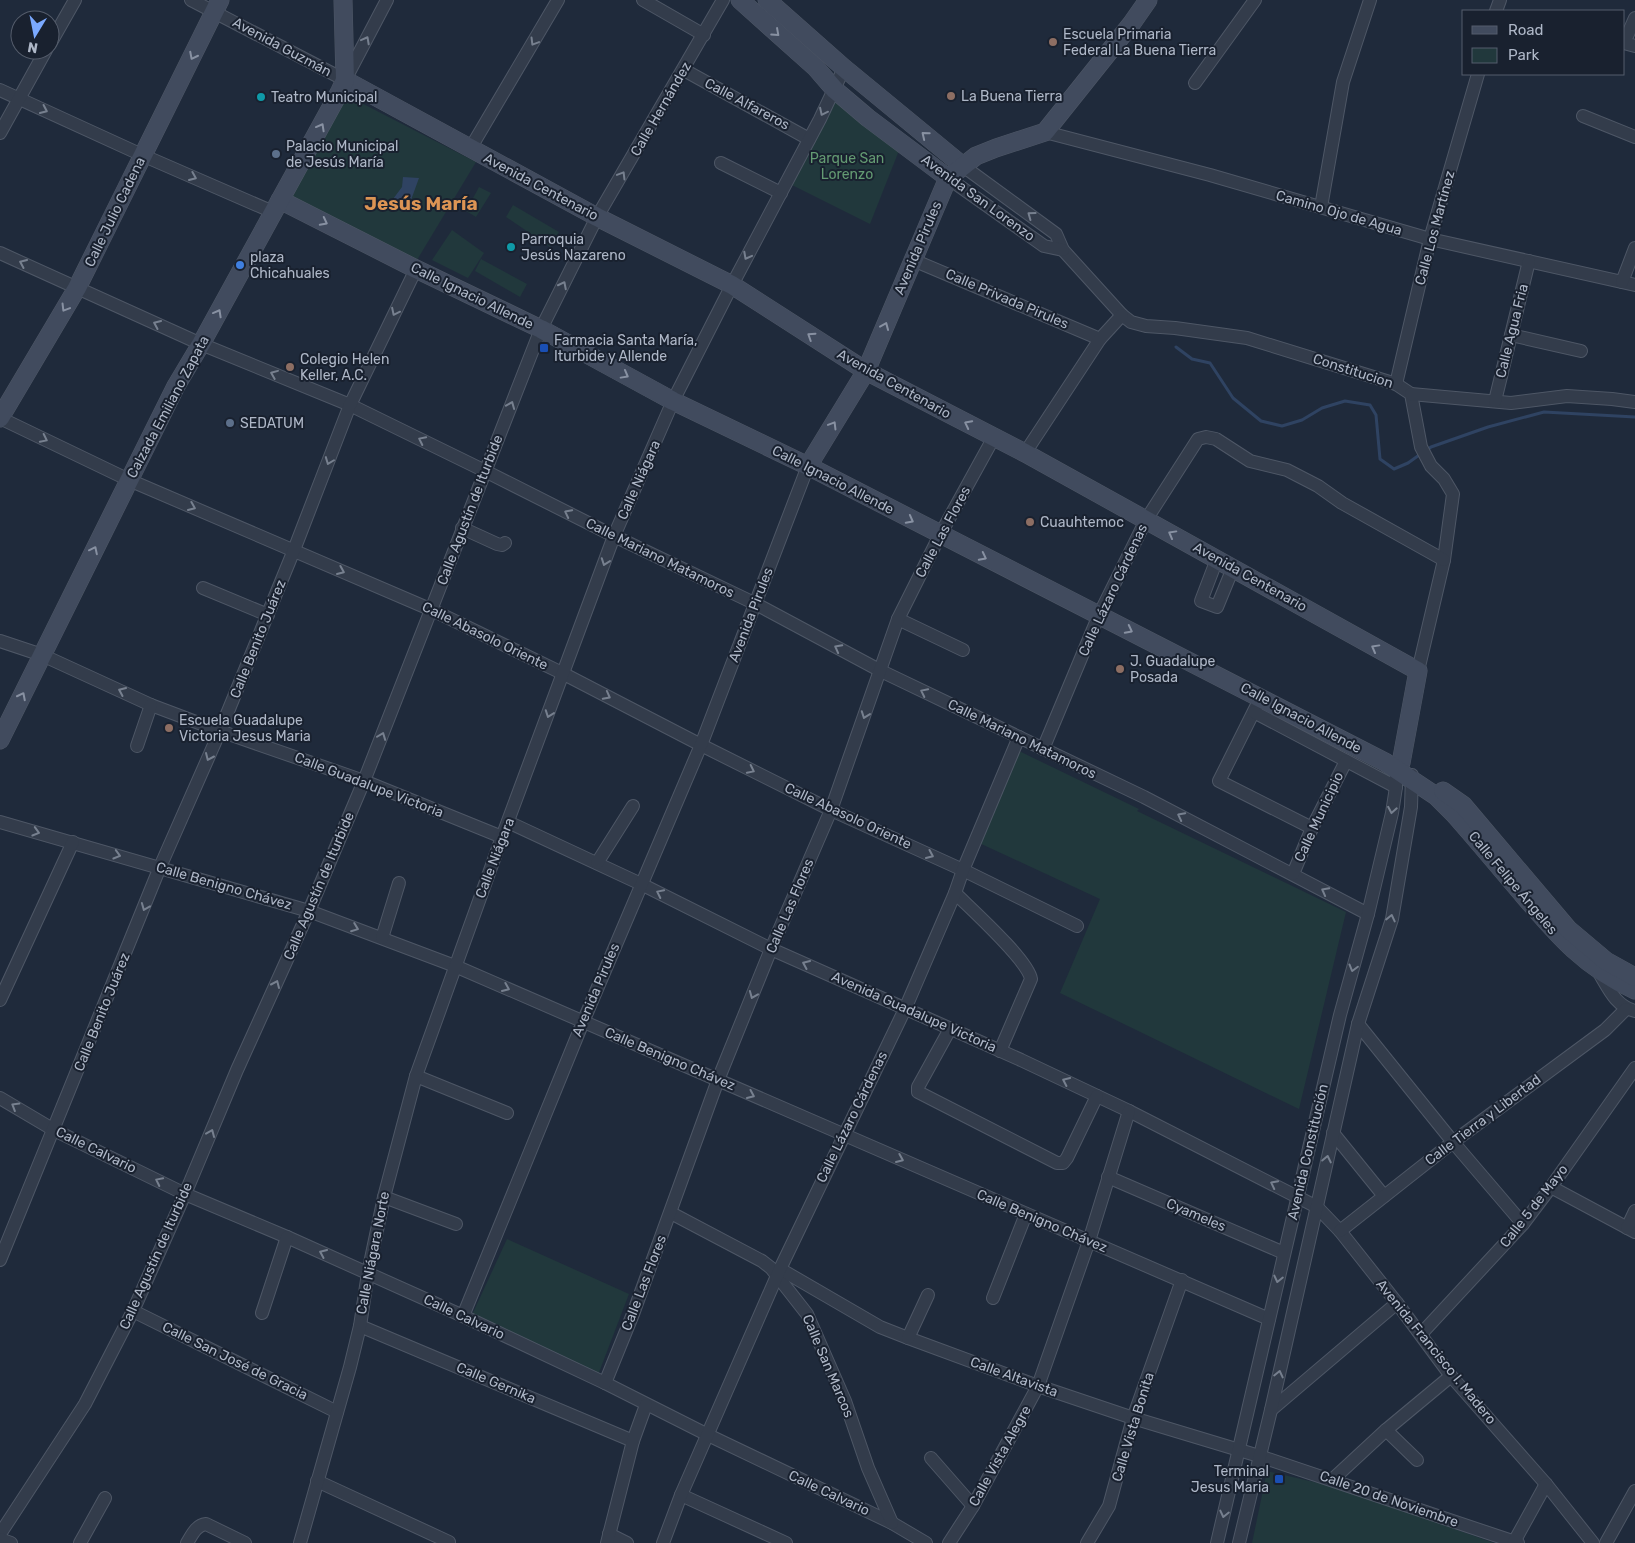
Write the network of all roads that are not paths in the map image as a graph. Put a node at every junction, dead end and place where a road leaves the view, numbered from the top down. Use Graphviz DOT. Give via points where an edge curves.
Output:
graph roads {
  1 [pos="75,0"];
  2 [pos="191,0"];
  3 [pos="342,0"];
  4 [pos="387,0"];
  5 [pos="558,0"];
  6 [pos="643,0"];
  7 [pos="723,0"];
  8 [pos="740,0"];
  9 [pos="767,0"];
  10 [pos="1148,0"];
  11 [pos="1255,0"];
  12 [pos="1370,0"];
  13 [pos="218,6"];
  14 [pos="1635,18"];
  15 [pos="60,26"];
  16 [pos="704,35"];
  17 [pos="1625,41"];
  18 [pos="40,60"];
  19 [pos="844,68"];
  20 [pos="684,70"];
  21 [pos="1478,75"];
  22 [pos="345,80"];
  23 [pos="1195,83"];
  24 [pos="0,90"];
  25 [pos="835,90"];
  26 [pos="19,99"];
  27 [pos="1583,116"];
  28 [pos="0,132"];
  29 [pos="1045,132"];
  30 [pos="1635,137"];
  31 [pos="809,138"];
  32 [pos="470,149"];
  33 [pos="142,155"];
  34 [pos="721,163"];
  35 [pos="963,166"];
  36 [pos="948,178"];
  37 [pos="781,194"];
  38 [pos="277,206"];
  39 [pos="1321,207"];
  40 [pos="597,217"];
  41 [pos="1430,239"];
  42 [pos="1635,248"];
  43 [pos="1063,250"];
  44 [pos="0,253"];
  45 [pos="914,260"];
  46 [pos="1530,261"];
  47 [pos="416,268"];
  48 [pos="1622,282"];
  49 [pos="732,285"];
  50 [pos="1635,285"];
  51 [pos="77,288"];
  52 [pos="1122,315"];
  53 [pos="541,329"];
  54 [pos="1511,335"];
  55 [pos="1100,339"];
  56 [pos="201,344"];
  57 [pos="1581,350"];
  58 [pos="866,371"];
  59 [pos="1396,384"];
  60 [pos="1411,394"];
  61 [pos="673,401"];
  62 [pos="1495,401"];
  63 [pos="1635,402"];
  64 [pos="350,406"];
  65 [pos="0,418"];
  66 [pos="994,437"];
  67 [pos="1025,453"];
  68 [pos="808,466"];
  69 [pos="485,471"];
  70 [pos="129,480"];
  71 [pos="1146,520"];
  72 [pos="462,528"];
  73 [pos="940,535"];
  74 [pos="614,536"];
  75 [pos="505,543"];
  76 [pos="294,550"];
  77 [pos="1217,559"];
  78 [pos="1444,560"];
  79 [pos="1233,568"];
  80 [pos="203,588"];
  81 [pos="756,604"];
  82 [pos="432,610"];
  83 [pos="1099,614"];
  84 [pos="268,615"];
  85 [pos="898,619"];
  86 [pos="0,641"];
  87 [pos="963,650"];
  88 [pos="42,655"];
  89 [pos="881,671"];
  90 [pos="1418,672"];
  91 [pos="564,674"];
  92 [pos="1257,704"];
  93 [pos="151,705"];
  94 [pos="220,731"];
  95 [pos="1019,737"];
  96 [pos="0,740"];
  97 [pos="136,746"];
  98 [pos="701,746"];
  99 [pos="1043,749"];
  100 [pos="1346,761"];
  101 [pos="1401,769"];
  102 [pos="364,781"];
  103 [pos="1396,787"];
  104 [pos="632,806"];
  105 [pos="831,810"];
  106 [pos="0,822"];
  107 [pos="508,822"];
  108 [pos="1312,828"];
  109 [pos="502,836"];
  110 [pos="73,842"];
  111 [pos="597,863"];
  112 [pos="160,867"];
  113 [pos="963,870"];
  114 [pos="1293,874"];
  115 [pos="399,883"];
  116 [pos="641,884"];
  117 [pos="955,893"];
  118 [pos="309,911"];
  119 [pos="1368,914"];
  120 [pos="1077,926"];
  121 [pos="382,938"];
  122 [pos="771,949"];
  123 [pos="455,966"];
  124 [pos="1598,971"];
  125 [pos="1635,977"];
  126 [pos="1635,990"];
  127 [pos="0,1000"];
  128 [pos="905,1008"];
  129 [pos="1631,1010"];
  130 [pos="583,1022"];
  131 [pos="1358,1024"];
  132 [pos="950,1029"];
  133 [pos="1000,1051"];
  134 [pos="1635,1068"];
  135 [pos="416,1076"];
  136 [pos="718,1080"];
  137 [pos="1097,1096"];
  138 [pos="0,1098"];
  139 [pos="1129,1111"];
  140 [pos="507,1113"];
  141 [pos="54,1130"];
  142 [pos="1333,1133"];
  143 [pos="844,1135"];
  144 [pos="1452,1142"];
  145 [pos="1108,1178"];
  146 [pos="1551,1187"];
  147 [pos="185,1194"];
  148 [pos="1297,1196"];
  149 [pos="1384,1196"];
  150 [pos="384,1197"];
  151 [pos="1317,1207"];
  152 [pos="1635,1212"];
  153 [pos="671,1213"];
  154 [pos="1026,1214"];
  155 [pos="456,1224"];
  156 [pos="1522,1224"];
  157 [pos="1631,1230"];
  158 [pos="1340,1231"];
  159 [pos="287,1237"];
  160 [pos="1089,1241"];
  161 [pos="3,1245"];
  162 [pos="1284,1253"];
  163 [pos="0,1260"];
  164 [pos="368,1273"];
  165 [pos="778,1273"];
  166 [pos="1182,1280"];
  167 [pos="928,1295"];
  168 [pos="993,1298"];
  169 [pos="1397,1303"];
  170 [pos="133,1311"];
  171 [pos="262,1313"];
  172 [pos="463,1316"];
  173 [pos="1269,1319"];
  174 [pos="360,1326"];
  175 [pos="1421,1334"];
  176 [pos="908,1338"];
  177 [pos="1451,1376"];
  178 [pos="604,1383"];
  179 [pos="1038,1386"];
  180 [pos="646,1405"];
  181 [pos="1271,1410"];
  182 [pos="337,1412"];
  183 [pos="1133,1418"];
  184 [pos="1386,1430"];
  185 [pos="708,1435"];
  186 [pos="633,1441"];
  187 [pos="1239,1451"];
  188 [pos="1260,1456"];
  189 [pos="931,1458"];
  190 [pos="1417,1460"];
  191 [pos="1332,1480"];
  192 [pos="317,1481"];
  193 [pos="1546,1484"];
  194 [pos="1635,1491"];
  195 [pos="681,1495"];
  196 [pos="105,1498"];
  197 [pos="972,1506"];
  198 [pos="892,1523"];
  199 [pos="0,1534"];
  200 [pos="608,1539"];
  201 [pos="0,1540"];
  202 [pos="448,1542"];
  203 [pos="1516,1542"];
  204 [pos="11,1543"];
  205 [pos="80,1543"];
  206 [pos="187,1543"];
  207 [pos="245,1543"];
  208 [pos="300,1543"];
  209 [pos="627,1543"];
  210 [pos="662,1543"];
  211 [pos="786,1543"];
  212 [pos="926,1543"];
  213 [pos="949,1543"];
  214 [pos="1087,1543"];
  215 [pos="1217,1543"];
  216 [pos="1240,1543"];
  217 [pos="1593,1543"];
  218 [pos="1606,1543"];
  1 -- 15 [label="street"];
  2 -- 13 [label="street, Avenida Guzmán"];
  3 -- 22 [label="street"];
  22 -- 4 [label="street, one-way"];
  5 -- 32 [label="street, one-way"];
  6 -- 16 [label="street"];
  7 -- 16 [label="street, Calle Hernández"];
  8 -- 25 [label="street, Avenida San Lorenzo, one-way" via="816,68"];
  9 -- 19 [label="street, Avenida San Lorenzo"];
  10 -- 29 [label="street"];
  11 -- 23 [label="street"];
  12 -- 39 [label="street" via="1343,82"];
  13 -- 22 [label="street, Avenida Guzmán"];
  13 -- 33 [label="street, Calle Julio Cadena, one-way"];
  14 -- 17 [label="street"];
  16 -- 20 [label="street, Calle Hernández"];
  18 -- 26 [label="street"];
  19 -- 25 [label="street, Calle Niágara"];
  35 -- 19 [label="street, Avenida San Lorenzo, one-way"];
  20 -- 31 [label="street, Calle Alfareros"];
  40 -- 20 [label="street, Calle Hernández, one-way"];
  21 -- 41 [label="street, Calle Los Martínez"];
  22 -- 32 [label="street, Avenida Centenario"];
  38 -- 22 [label="street, Calzada Emiliano Zapata, one-way"];
  24 -- 26 [label="street"];
  25 -- 31 [label="street, Calle Niágara, one-way"];
  25 -- 36 [label="street, Avenida San Lorenzo"];
  26 -- 28 [label="street"];
  26 -- 33 [label="street, one-way"];
  27 -- 30 [label="street"];
  29 -- 35 [label="street, Avenida Pirules" via="976,156"];
  29 -- 39 [label="street, Camino Ojo de Agua"];
  31 -- 37 [label="street, Calle Niágara"];
  32 -- 40 [label="street, Avenida Centenario"];
  33 -- 38 [label="street, one-way"];
  33 -- 51 [label="street, Calle Julio Cadena"];
  34 -- 37 [label="street"];
  35 -- 36 [label="street, Avenida Pirules"];
  43 -- 35 [label="street, Avenida San Lorenzo, one-way" via="1056,234"];
  36 -- 43 [label="street, Avenida San Lorenzo" via="1044,246"];
  36 -- 45 [label="street, Avenida Pirules"];
  37 -- 49 [label="street, Calle Niágara, one-way"];
  38 -- 47 [label="street, Calle Ignacio Allende, one-way"];
  56 -- 38 [label="street, Calzada Emiliano Zapata, one-way"];
  39 -- 41 [label="street, Camino Ojo de Agua"];
  40 -- 49 [label="street, Avenida Centenario"];
  53 -- 40 [label="street, Calle Agustín de Iturbide, one-way"];
  41 -- 46 [label="street, Camino Ojo de Agua"];
  41 -- 59 [label="street, Calle Los Martínez"];
  42 -- 48 [label="street"];
  43 -- 52 [label="street, Constitucion"];
  51 -- 44 [label="street, Calle Mariano Matamoros, one-way"];
  45 -- 55 [label="street, Calle Privada Pirules"];
  58 -- 45 [label="street, Avenida Pirules, one-way"];
  46 -- 48 [label="street, Camino Ojo de Agua"];
  46 -- 54 [label="street, Calle Agua Fria"];
  47 -- 53 [label="street, Calle Ignacio Allende"];
  47 -- 64 [label="street, Calle Benito Juárez, one-way"];
  48 -- 50 [label="street, Camino Ojo de Agua"];
  58 -- 49 [label="street, Avenida Centenario, one-way"];
  49 -- 61 [label="street, Calle Niágara"];
  56 -- 51 [label="street, Calle Mariano Matamoros, one-way"];
  51 -- 65 [label="street, Calle Julio Cadena, one-way"];
  52 -- 55 [label="street"];
  52 -- 59 [label="street, Constitucion" via="1131,322 1146,326 1247,338"];
  53 -- 61 [label="street, Calle Ignacio Allende, one-way"];
  69 -- 53 [label="street, Calle Agustín de Iturbide, one-way"];
  54 -- 57 [label="street"];
  54 -- 62 [label="street, Calle Agua Fria"];
  55 -- 67 [label="street"];
  64 -- 56 [label="street, Calle Mariano Matamoros, one-way"];
  56 -- 70 [label="street, Calzada Emiliano Zapata"];
  66 -- 58 [label="street, Avenida Centenario, one-way"];
  68 -- 58 [label="street, Avenida Pirules, one-way"];
  59 -- 60 [label="street, Constitucion"];
  60 -- 62 [label="street"];
  60 -- 78 [label="street, Constitucion" via="1421,447 1453,494"];
  61 -- 68 [label="street, Calle Ignacio Allende"];
  61 -- 74 [label="street, Calle Niágara"];
  62 -- 63 [label="street" via="1511,403 1567,396"];
  69 -- 64 [label="street, Calle Mariano Matamoros, one-way"];
  64 -- 76 [label="street, Calle Benito Juárez, one-way"];
  65 -- 70 [label="street, Calle Abasolo Oriente, one-way"];
  66 -- 67 [label="street, Avenida Centenario"];
  66 -- 73 [label="street, Calle Las Flores"];
  67 -- 71 [label="street, Avenida Centenario"];
  68 -- 73 [label="street, Calle Ignacio Allende, one-way"];
  68 -- 81 [label="street, Avenida Pirules"];
  69 -- 72 [label="street, Calle Agustín de Iturbide"];
  74 -- 69 [label="street, Calle Mariano Matamoros, one-way"];
  70 -- 76 [label="street, Calle Abasolo Oriente, one-way"];
  88 -- 70 [label="street, Calzada Emiliano Zapata, one-way"];
  77 -- 71 [label="street, Avenida Centenario, one-way"];
  71 -- 78 [label="street, Calle Lázaro Cárdenas" via="1198,439 1206,437 1216,439 1250,461 1287,470 1318,486 1342,503"];
  71 -- 83 [label="street, Calle Lázaro Cárdenas"];
  72 -- 75 [label="street" via="497,544"];
  72 -- 82 [label="street, Calle Agustín de Iturbide"];
  73 -- 83 [label="street, Calle Ignacio Allende, one-way"];
  73 -- 85 [label="street, Calle Las Flores"];
  74 -- 81 [label="street, Calle Mariano Matamoros"];
  74 -- 91 [label="street, Calle Niágara, one-way"];
  76 -- 82 [label="street, Calle Abasolo Oriente, one-way"];
  76 -- 84 [label="street, Calle Benito Juárez"];
  77 -- 79 [label="street, Avenida Centenario"];
  77 -- 79 [label="street" via="1201,601 1217,607"];
  78 -- 90 [label="street, Constitucion"];
  90 -- 79 [label="street, Avenida Centenario, one-way"];
  80 -- 84 [label="street"];
  89 -- 81 [label="street, Calle Mariano Matamoros, one-way"];
  81 -- 98 [label="street, Avenida Pirules"];
  82 -- 91 [label="street, Calle Abasolo Oriente"];
  102 -- 82 [label="street, Calle Agustín de Iturbide, one-way"];
  83 -- 92 [label="street, Calle Ignacio Allende, one-way"];
  83 -- 99 [label="street, Calle Lázaro Cárdenas"];
  84 -- 94 [label="street, Calle Benito Juárez"];
  85 -- 87 [label="street"];
  85 -- 89 [label="street, Calle Las Flores"];
  86 -- 88 [label="street, Calle Guadalupe Victoria"];
  93 -- 88 [label="street, Calle Guadalupe Victoria, one-way"];
  96 -- 88 [label="street, Calzada Emiliano Zapata, one-way"];
  95 -- 89 [label="street, Calle Mariano Matamoros, one-way"];
  89 -- 105 [label="street, Calle Las Flores, one-way"];
  90 -- 101 [label="street, Constitucion"];
  91 -- 98 [label="street, Calle Abasolo Oriente, one-way"];
  91 -- 107 [label="street, Calle Niágara, one-way"];
  92 -- 100 [label="street"];
  92 -- 101 [label="street, Calle Ignacio Allende"];
  92 -- 108 [label="street" via="1219,781"];
  93 -- 94 [label="street, Calle Guadalupe Victoria"];
  93 -- 97 [label="street"];
  94 -- 102 [label="street, Calle Guadalupe Victoria"];
  94 -- 112 [label="street, Calle Benito Juárez, one-way"];
  95 -- 99 [label="street, Calle Mariano Matamoros"];
  95 -- 113 [label="street, Calle Lázaro Cárdenas"];
  98 -- 105 [label="street, Calle Abasolo Oriente, one-way"];
  98 -- 116 [label="street, Avenida Pirules"];
  114 -- 99 [label="street, Calle Mariano Matamoros, one-way"];
  100 -- 103 [label="street"];
  100 -- 108 [label="street, Calle Municipio"];
  101 -- 103 [label="street, Avenida Constitución"];
  101 -- 124 [label="street, Calle Felipe Ángeles" via="1454,814 1559,937"];
  101 -- 125 [label="street, Calle Felipe Ángeles" via="1463,805 1568,929 1606,961"];
  131 -- 101 [label="street, Avenida Constitución, one-way" via="1392,919 1411,807"];
  102 -- 109 [label="street, Calle Guadalupe Victoria"];
  102 -- 118 [label="street, Calle Agustín de Iturbide"];
  103 -- 119 [label="street, Avenida Constitución, one-way"];
  104 -- 111 [label="street"];
  105 -- 113 [label="street, Calle Abasolo Oriente, one-way"];
  105 -- 122 [label="street, Calle Las Flores"];
  106 -- 110 [label="street, Calle Benigno Chávez, one-way"];
  107 -- 109 [label="street, Calle Niágara"];
  107 -- 111 [label="street, Avenida Guadalupe Victoria"];
  108 -- 114 [label="street, Calle Municipio"];
  109 -- 123 [label="street, Calle Niágara"];
  110 -- 112 [label="street, Calle Benigno Chávez, one-way"];
  110 -- 127 [label="street"];
  111 -- 116 [label="street, Avenida Guadalupe Victoria"];
  112 -- 118 [label="street, Calle Benigno Chávez"];
  112 -- 141 [label="street, Calle Benito Juárez, one-way"];
  113 -- 117 [label="street, Calle Lázaro Cárdenas"];
  113 -- 120 [label="street, Calle Abasolo Oriente"];
  119 -- 114 [label="street, Calle Mariano Matamoros, one-way"];
  115 -- 121 [label="street"];
  122 -- 116 [label="street, Avenida Guadalupe Victoria, one-way"];
  116 -- 130 [label="street, Avenida Pirules"];
  117 -- 128 [label="street, Calle Lázaro Cárdenas"];
  117 -- 133 [label="street" via="1030,972 1031,979"];
  118 -- 121 [label="street, Calle Benigno Chávez, one-way"];
  147 -- 118 [label="street, Calle Agustín de Iturbide, one-way"];
  119 -- 148 [label="street, Avenida Constitución, one-way"];
  121 -- 123 [label="street, Calle Benigno Chávez"];
  128 -- 122 [label="street, Avenida Guadalupe Victoria, one-way"];
  122 -- 136 [label="street, Calle Las Flores, one-way"];
  123 -- 130 [label="street, Calle Benigno Chávez, one-way"];
  123 -- 135 [label="street, Calle Niágara Norte"];
  124 -- 126 [label="street, Calle Felipe Ángeles"];
  124 -- 129 [label="street" via="1614,998"];
  128 -- 132 [label="street, Avenida Guadalupe Victoria"];
  128 -- 143 [label="street, Calle Lázaro Cárdenas"];
  129 -- 144 [label="street, Calle Tierra y Libertad"];
  130 -- 136 [label="street, Calle Benigno Chávez"];
  130 -- 172 [label="street, Avenida Pirules"];
  131 -- 142 [label="street, Avenida Constitución"];
  131 -- 144 [label="street"];
  132 -- 133 [label="street, Avenida Guadalupe Victoria"];
  132 -- 137 [label="street" via="918,1092 1057,1163 1063,1163 1067,1158"];
  137 -- 133 [label="street, Avenida Guadalupe Victoria, one-way"];
  134 -- 146 [label="street, Calle 5 de Mayo"];
  135 -- 140 [label="street"];
  135 -- 150 [label="street, Calle Niágara Norte"];
  136 -- 143 [label="street, Calle Benigno Chávez, one-way"];
  136 -- 153 [label="street, Calle Las Flores"];
  137 -- 139 [label="street, Avenida Guadalupe Victoria"];
  141 -- 138 [label="street, Calle Calvario, one-way"];
  139 -- 145 [label="street, Calle Vista Alegre"];
  148 -- 139 [label="street, Avenida Guadalupe Victoria, one-way"];
  147 -- 141 [label="street, Calle Calvario, one-way"];
  141 -- 161 [label="street, Calle Benito Juárez"];
  142 -- 149 [label="street"];
  151 -- 142 [label="street, Avenida Constitución, one-way"];
  143 -- 154 [label="street, Calle Benigno Chávez, one-way"];
  143 -- 165 [label="street, Calle Lázaro Cárdenas"];
  144 -- 149 [label="street, Calle Tierra y Libertad"];
  144 -- 156 [label="street"];
  145 -- 160 [label="street, Calle Vista Alegre"];
  145 -- 162 [label="street, Cyameles"];
  146 -- 156 [label="street, Calle 5 de Mayo"];
  146 -- 157 [label="street"];
  147 -- 159 [label="street, Calle Calvario"];
  147 -- 170 [label="street, Calle Agustín de Iturbide"];
  148 -- 151 [label="street, Avenida Guadalupe Victoria"];
  148 -- 162 [label="street, Avenida Constitución"];
  149 -- 158 [label="street, Calle Tierra y Libertad"];
  150 -- 155 [label="street"];
  150 -- 164 [label="street, Calle Niágara Norte"];
  151 -- 158 [label="street, Avenida Francisco I. Madero"];
  181 -- 151 [label="street, Avenida Constitución, one-way"];
  152 -- 157 [label="street"];
  153 -- 165 [label="street, Calle San Marcos" via="762,1261"];
  153 -- 178 [label="street, Calle Las Flores"];
  154 -- 160 [label="street, Calle Benigno Chávez"];
  154 -- 168 [label="street"];
  156 -- 175 [label="street, Calle 5 de Mayo"];
  158 -- 169 [label="street, Avenida Francisco I. Madero"];
  164 -- 159 [label="street, Calle Calvario, one-way"];
  159 -- 171 [label="street"];
  160 -- 166 [label="street, Calle Benigno Chávez"];
  160 -- 179 [label="street, Calle Vista Alegre"];
  161 -- 163 [label="street, Calle Benito Juárez"];
  162 -- 173 [label="street, Avenida Constitución, one-way"];
  164 -- 172 [label="street, Calle Calvario"];
  164 -- 174 [label="street, Calle Niágara Norte"];
  165 -- 176 [label="street, Calle Altavista" via="880,1327"];
  165 -- 185 [label="street, Calle Lázaro Cárdenas"];
  165 -- 198 [label="street, Calle San Marcos" via="807,1314"];
  166 -- 173 [label="street, Calle Benigno Chávez"];
  166 -- 183 [label="street, Calle Vista Bonita"];
  167 -- 176 [label="street"];
  169 -- 175 [label="street, Avenida Francisco I. Madero"];
  169 -- 181 [label="street"];
  170 -- 182 [label="street, Calle San José de Gracia"];
  170 -- 199 [label="street, Calle Agustín de Iturbide" via="85,1404"];
  172 -- 178 [label="street, Calle Calvario"];
  173 -- 187 [label="street, Avenida Constitución"];
  174 -- 182 [label="street, Calle Niágara Norte"];
  174 -- 186 [label="street, Calle Gernika"];
  175 -- 177 [label="street, Avenida Francisco I. Madero"];
  176 -- 179 [label="street, Calle Altavista"];
  177 -- 184 [label="street"];
  177 -- 193 [label="street, Avenida Francisco I. Madero"];
  178 -- 180 [label="street, Calle Calvario"];
  179 -- 183 [label="street, Calle Altavista"];
  179 -- 197 [label="street, Calle Vista Alegre"];
  180 -- 185 [label="street, Calle Calvario"];
  180 -- 186 [label="street"];
  181 -- 188 [label="street, Avenida Constitución"];
  182 -- 192 [label="street, Calle Niágara Norte"];
  183 -- 187 [label="street, Calle Altavista"];
  183 -- 214 [label="street, Calle Vista Bonita" via="1110,1506"];
  184 -- 190 [label="street"];
  184 -- 191 [label="street"];
  185 -- 195 [label="street, Calle Lázaro Cárdenas"];
  185 -- 198 [label="street, Calle Calvario"];
  186 -- 200 [label="street"];
  187 -- 188 [label="street, Calle Altavista"];
  187 -- 215 [label="street, Avenida Constitución, one-way"];
  188 -- 191 [label="street, Calle 20 de Noviembre"];
  188 -- 216 [label="street, Avenida Constitución"];
  189 -- 197 [label="street"];
  191 -- 203 [label="street, Calle 20 de Noviembre"];
  192 -- 202 [label="street"];
  192 -- 208 [label="street, Calle Niágara Norte"];
  193 -- 203 [label="street"];
  193 -- 217 [label="street, Avenida Francisco I. Madero"];
  194 -- 218 [label="street"];
  195 -- 210 [label="street, Calle Lázaro Cárdenas"];
  195 -- 211 [label="street"];
  196 -- 205 [label="street"];
  197 -- 213 [label="street, Calle Vista Alegre"];
  198 -- 212 [label="street, Calle Calvario"];
  200 -- 209 [label="street"];
  201 -- 204 [label="street"];
  206 -- 207 [label="street" via="200,1525 206,1524"];
}
